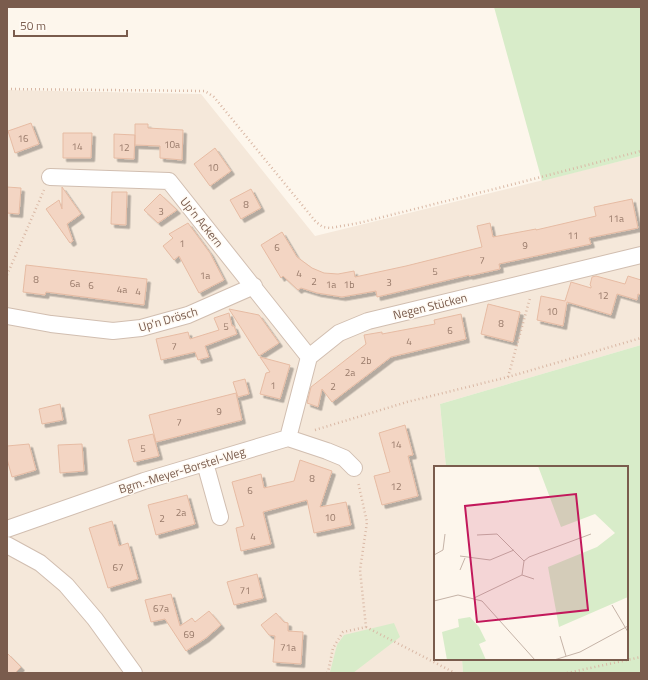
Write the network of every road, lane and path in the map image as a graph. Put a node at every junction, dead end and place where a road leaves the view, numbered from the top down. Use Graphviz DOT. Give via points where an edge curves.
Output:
graph roads {
  1 [pos="7,88"];
  2 [pos="641,150"];
  3 [pos="50,177"];
  4 [pos="641,255"];
  5 [pos="7,276"];
  6 [pos="535,280"];
  7 [pos="254,286"];
  8 [pos="7,316"];
  9 [pos="641,338"];
  10 [pos="309,357"];
  11 [pos="508,377"];
  12 [pos="288,438"];
  13 [pos="205,462"];
  14 [pos="354,468"];
  15 [pos="220,517"];
  16 [pos="7,529"];
  17 [pos="7,545"];
  18 [pos="366,627"];
  19 [pos="641,656"];
  20 [pos="628,659"];
  21 [pos="624,660"];
  22 [pos="134,673"];
  23 [pos="327,673"];
  24 [pos="455,673"];
  25 [pos="567,673"];
  1 -- 2 [label="path" via="209,92 316,222 322,227 330,228 522,182"];
  3 -- 5 [label="path"];
  3 -- 7 [label="street, Up'n Ackern" via="169,181"];
  4 -- 6 [label="street, Negen Stücken"];
  6 -- 10 [label="street, Negen Stücken" via="368,321 339,333"];
  6 -- 11 [label="path"];
  7 -- 8 [label="street, Up'n Drösch" via="188,315 141,328 113,331"];
  7 -- 10 [label="street, Up'n Ackern"];
  9 -- 11 [label="path"];
  10 -- 12 [label="street"];
  11 -- 12 [label="path" via="406,402"];
  12 -- 13 [label="street, Bgm.-Meyer-Borstel-Weg"];
  12 -- 14 [label="street" via="344,458"];
  13 -- 15 [label="street"];
  13 -- 16 [label="street, Bgm.-Meyer-Borstel-Weg"];
  14 -- 18 [label="path" via="367,522 360,570"];
  17 -- 22 [label="street" via="40,563 66,585 95,619"];
  18 -- 23 [label="path" via="343,632 333,648"];
  18 -- 24 [label="path"];
  19 -- 20 [label="path"];
  21 -- 25 [label="path"];
}
